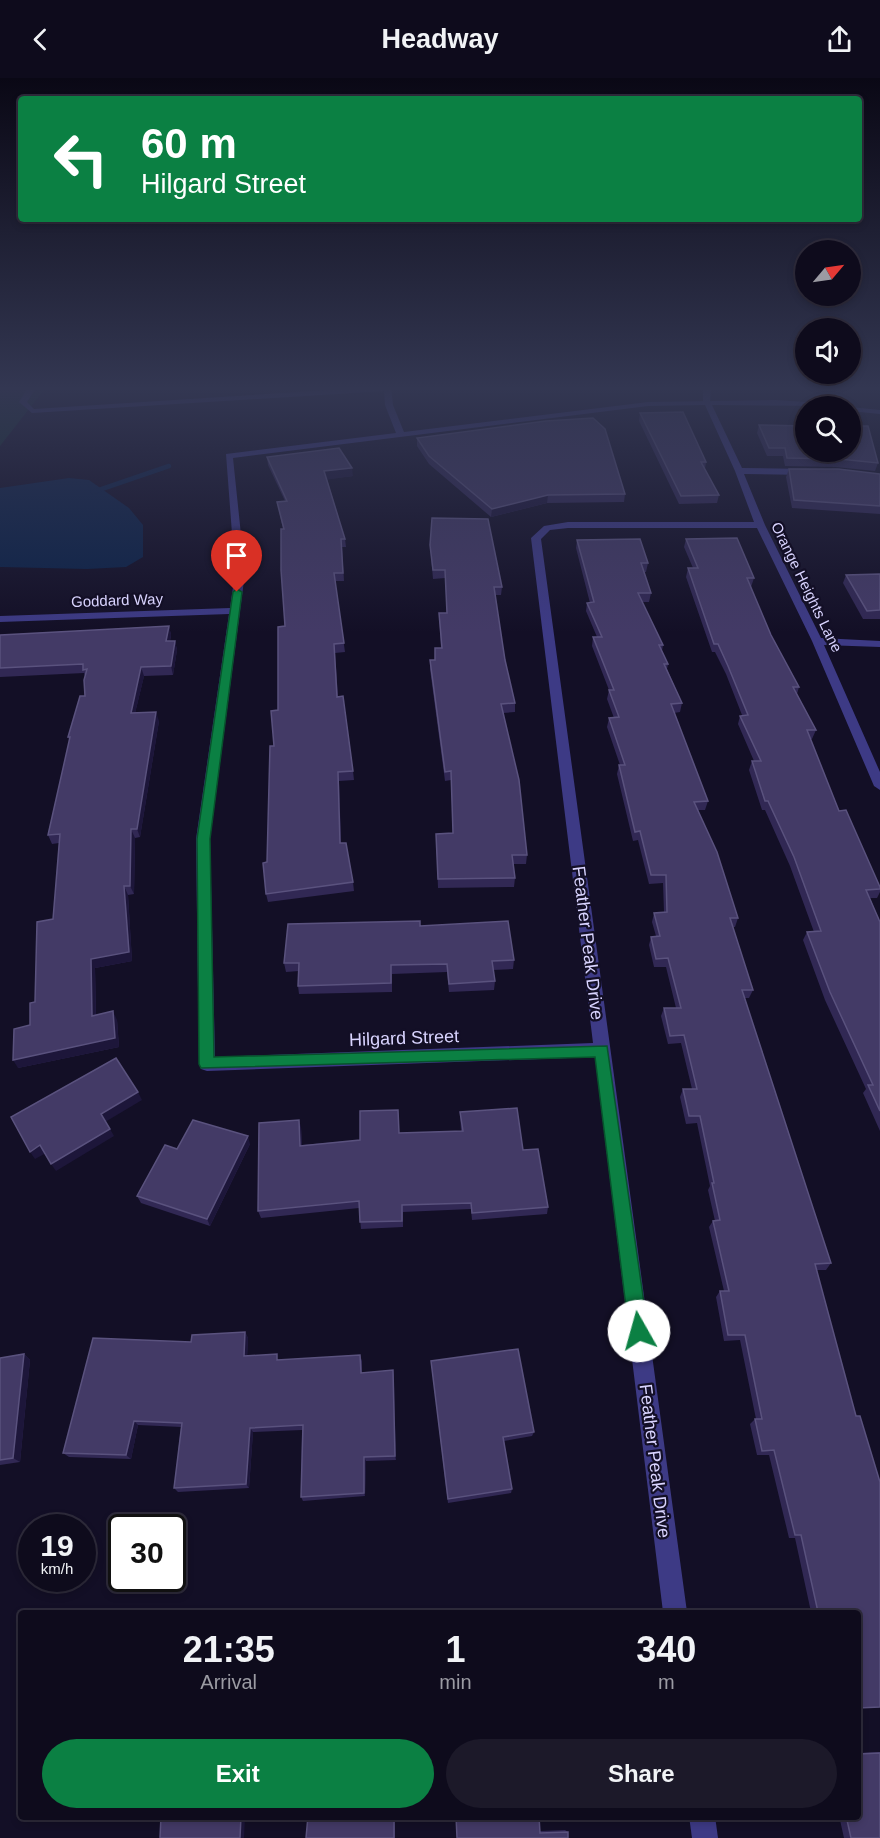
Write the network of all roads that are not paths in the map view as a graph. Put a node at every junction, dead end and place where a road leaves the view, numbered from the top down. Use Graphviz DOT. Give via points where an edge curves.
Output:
graph roads {
  1 [pos="230,468"];
  2 [pos="738,468"];
  3 [pos="739,471"];
  4 [pos="817,472"];
  5 [pos="760,525"];
  6 [pos="234,611"];
  7 [pos="0,619"];
  8 [pos="818,642"];
  9 [pos="880,644"];
  10 [pos="880,786"];
  11 [pos="602,1050"];
  12 [pos="675,1610"];
  13 [pos="703,1820"];
  14 [pos="705,1838"];
  1 -- 6 [label="street" via="240,573"];
  2 -- 3 [label="street, Orange Heights Lane"];
  3 -- 4 [label="street"];
  3 -- 5 [label="street, Orange Heights Lane"];
  5 -- 8 [label="street, Orange Heights Lane"];
  5 -- 11 [label="street, Feather Peak Drive" via="568,525 547,528 536,538"];
  6 -- 7 [label="street, Goddard Way"];
  6 -- 11 [label="street, Hilgard Street" via="203,839 207,1064"];
  8 -- 9 [label="street"];
  8 -- 10 [label="street, Orange Heights Lane"];
  11 -- 12 [label="street, Feather Peak Drive"];
  13 -- 14 [label="street"];
}
